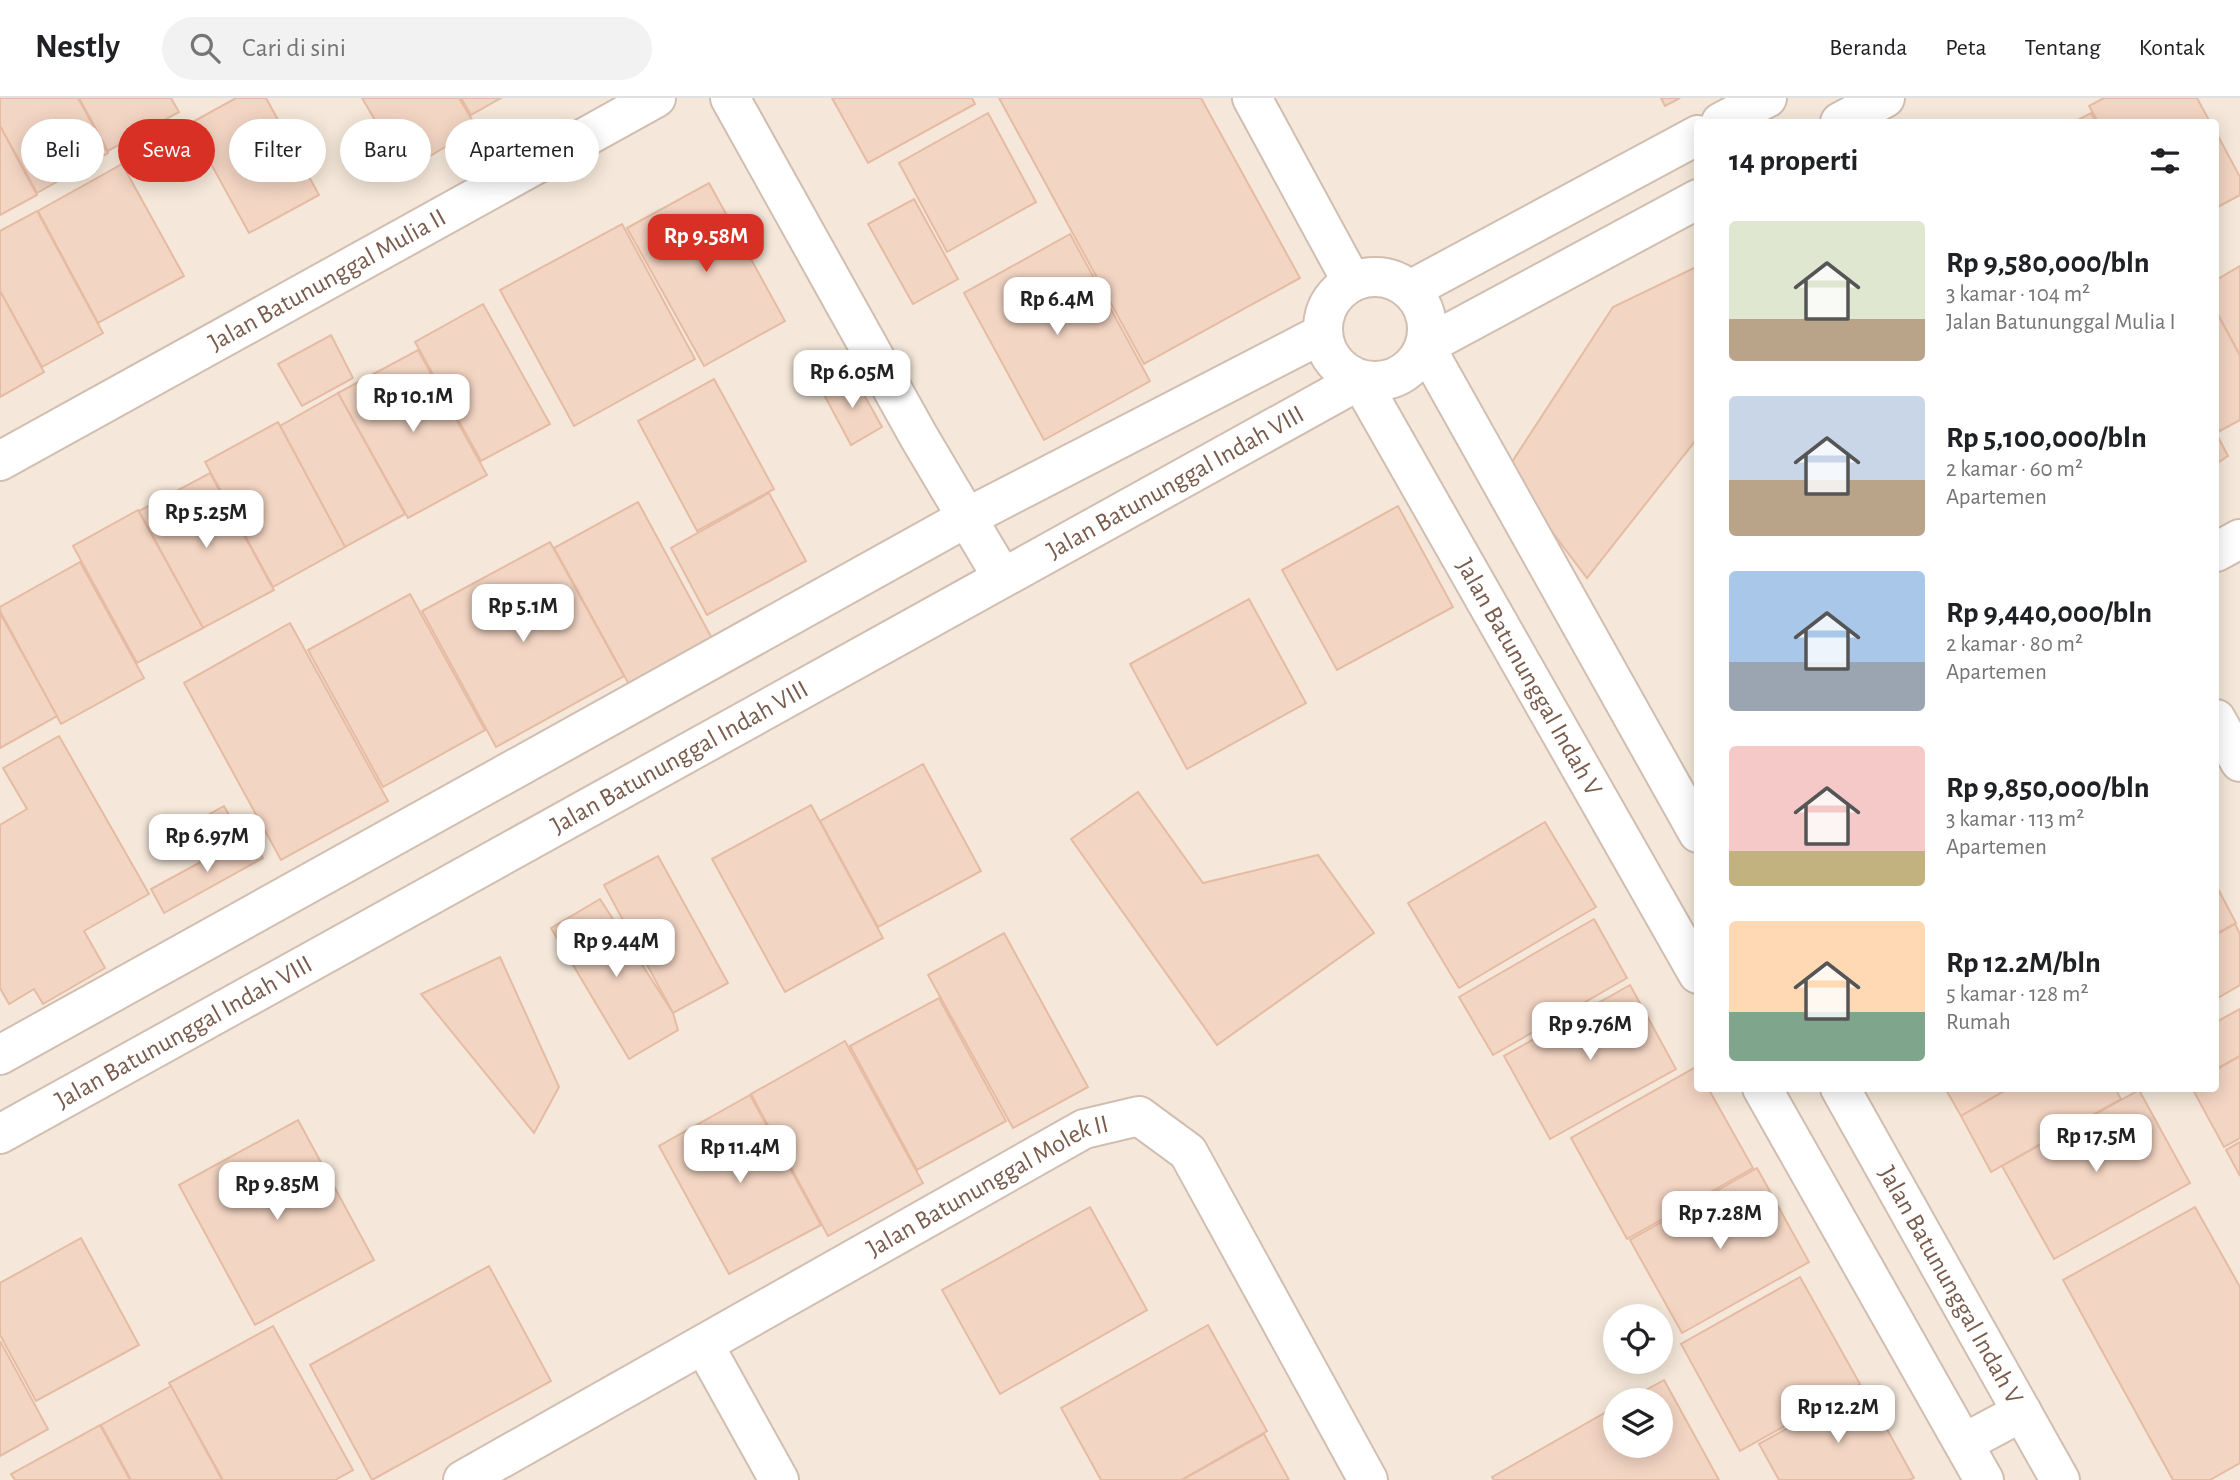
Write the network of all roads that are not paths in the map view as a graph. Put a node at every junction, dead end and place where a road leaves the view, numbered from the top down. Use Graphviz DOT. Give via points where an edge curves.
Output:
graph roads {
  1 [pos="656,98"];
  2 [pos="730,98"];
  3 [pos="1252,98"];
  4 [pos="1767,98"];
  5 [pos="1885,98"];
  6 [pos="1727,119"];
  7 [pos="1846,119"];
  8 [pos="1694,137"];
  9 [pos="1694,201"];
  10 [pos="1352,282"];
  11 [pos="1410,290"];
  12 [pos="1322,334"];
  13 [pos="1425,346"];
  14 [pos="1360,380"];
  15 [pos="0,461"];
  16 [pos="968,517"];
  17 [pos="2240,539"];
  18 [pos="2219,550"];
  19 [pos="1002,577"];
  20 [pos="2219,724"];
  21 [pos="2240,762"];
  22 [pos="1694,827"];
  23 [pos="1694,967"];
  24 [pos="0,1055"];
  25 [pos="1764,1092"];
  26 [pos="1842,1092"];
  27 [pos="2,1128"];
  28 [pos="704,1345"];
  29 [pos="2022,1412"];
  30 [pos="1964,1443"];
  31 [pos="463,1480"];
  32 [pos="779,1480"];
  33 [pos="1368,1480"];
  34 [pos="1983,1480"];
  35 [pos="2060,1480"];
  1 -- 15 [label="street, Jalan Batununggal Mulia II"];
  2 -- 16 [label="street"];
  3 -- 10 [label="street"];
  4 -- 6 [label="street"];
  5 -- 7 [label="street"];
  8 -- 11 [label="street"];
  9 -- 13 [label="street"];
  10 -- 11 [label="street" via="1372,277 1393,279"];
  10 -- 12 [label="street" via="1336,295 1325,313"];
  11 -- 13 [label="street" via="1423,306 1428,326"];
  12 -- 14 [label="street" via="1329,354 1342,370"];
  12 -- 16 [label="street"];
  13 -- 14 [label="street" via="1415,363 1399,376 1380,382"];
  13 -- 22 [label="street"];
  14 -- 19 [label="street, Jalan Batununggal Indah VIII"];
  14 -- 23 [label="street, Jalan Batununggal Indah V"];
  16 -- 19 [label="street"];
  16 -- 24 [label="street"];
  17 -- 18 [label="street"];
  19 -- 27 [label="street, Jalan Batununggal Indah VIII"];
  20 -- 21 [label="street"];
  25 -- 30 [label="street"];
  26 -- 29 [label="street, Jalan Batununggal Indah V"];
  28 -- 31 [label="street, Jalan Batununggal Molek II"];
  28 -- 32 [label="street"];
  28 -- 33 [label="street, Jalan Batununggal Molek II" via="1084,1129 1139,1116 1188,1152"];
  29 -- 30 [label="street"];
  29 -- 35 [label="street, Jalan Batununggal Indah V"];
  30 -- 34 [label="street"];
}
